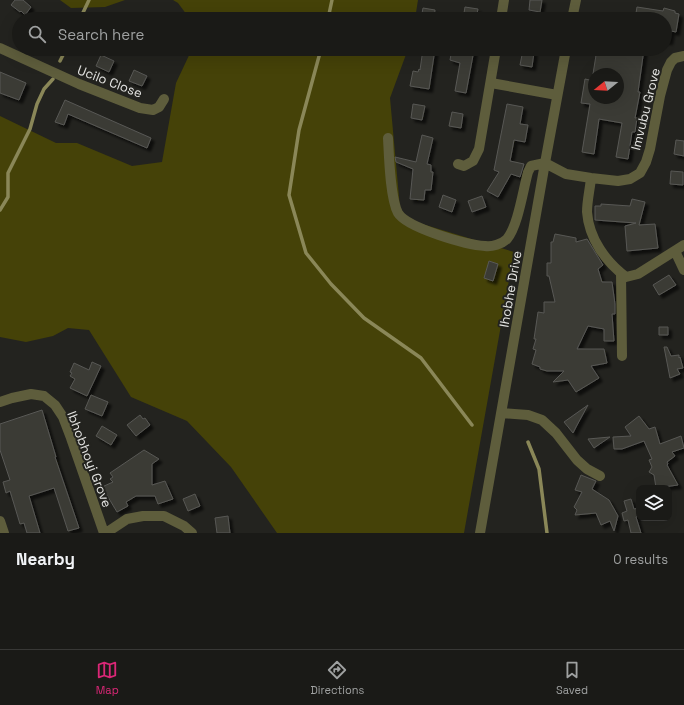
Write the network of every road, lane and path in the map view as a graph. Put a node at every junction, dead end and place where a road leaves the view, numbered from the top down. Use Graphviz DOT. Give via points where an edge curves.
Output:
graph roads {
  1 [pos="504,0"];
  2 [pos="576,0"];
  3 [pos="502,12"];
  4 [pos="573,12"];
  5 [pos="0,48"];
  6 [pos="12,53"];
  7 [pos="18,56"];
  8 [pos="495,56"];
  9 [pos="565,56"];
  10 [pos="684,56"];
  11 [pos="491,82"];
  12 [pos="557,95"];
  13 [pos="164,99"];
  14 [pos="388,138"];
  15 [pos="545,163"];
  16 [pos="458,164"];
  17 [pos="591,178"];
  18 [pos="684,245"];
  19 [pos="675,250"];
  20 [pos="684,270"];
  21 [pos="621,273"];
  22 [pos="622,356"];
  23 [pos="0,402"];
  24 [pos="502,413"];
  25 [pos="600,476"];
  26 [pos="0,521"];
  27 [pos="4,533"];
  28 [pos="105,533"];
  29 [pos="192,533"];
  30 [pos="480,533"];
  1 -- 3 [label="street"];
  2 -- 4 [label="street"];
  5 -- 6 [label="street, Ucilo Close"];
  7 -- 13 [label="street, Ucilo Close" via="140,108 153,110 159,107"];
  8 -- 11 [label="street"];
  9 -- 12 [label="street, Ihobhe Drive"];
  10 -- 17 [label="street, Imvubu Grove" via="675,58 667,70 650,149 640,172 630,179 618,181"];
  11 -- 12 [label="street"];
  11 -- 16 [label="street" via="477,153 473,161 464,166"];
  12 -- 15 [label="street, Ihobhe Drive"];
  14 -- 15 [label="street" via="394,199 400,216 419,228 485,246 502,243 511,232 528,172 531,166"];
  15 -- 17 [label="street, Imvubu Grove" via="566,174"];
  15 -- 24 [label="street, Ihobhe Drive"];
  17 -- 21 [label="street" via="587,212 590,228 604,256"];
  18 -- 19 [label="street"];
  19 -- 20 [label="street"];
  19 -- 21 [label="street" via="638,274 626,277"];
  21 -- 22 [label="street"];
  23 -- 28 [label="street, Ibhobhoyi Grove" via="31,394 44,396 55,405 63,417"];
  24 -- 25 [label="street" via="528,415 542,420 577,460"];
  24 -- 30 [label="street, Ihobhe Drive"];
  26 -- 27 [label="street"];
  28 -- 29 [label="street" via="127,519 164,516"];
}
